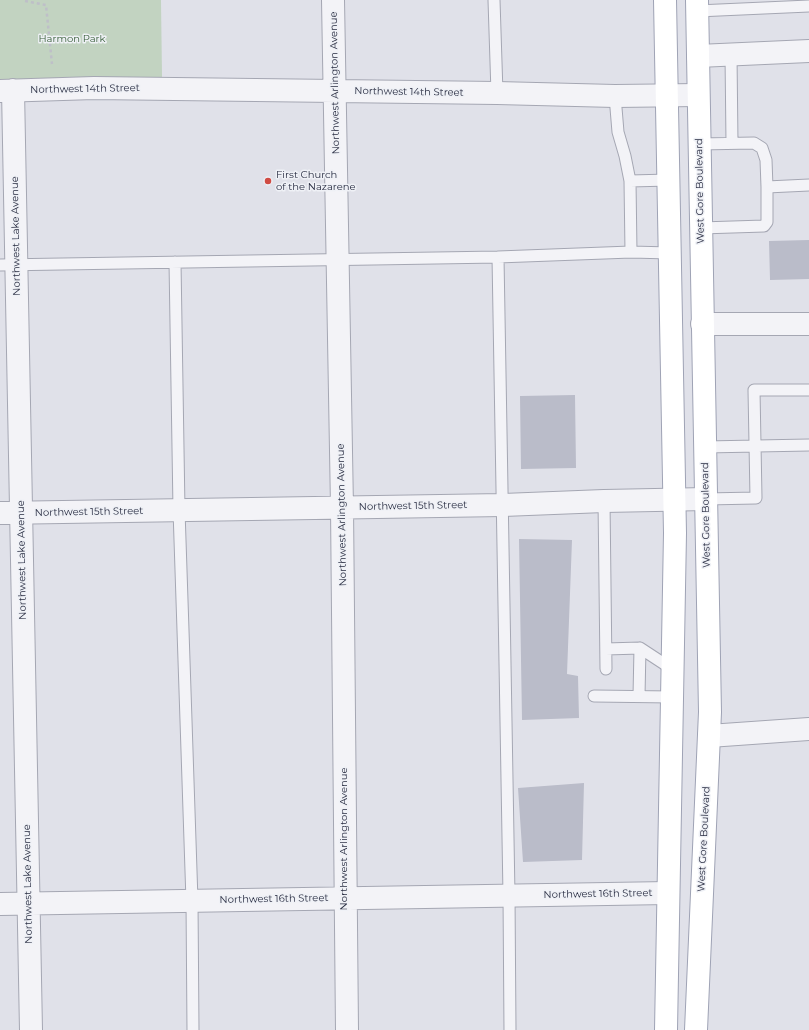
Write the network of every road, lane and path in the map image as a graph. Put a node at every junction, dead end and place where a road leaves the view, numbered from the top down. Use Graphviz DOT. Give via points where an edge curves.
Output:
graph roads {
  1 [pos="44,0"];
  2 [pos="333,0"];
  3 [pos="494,0"];
  4 [pos="665,0"];
  5 [pos="26,1"];
  6 [pos="43,4"];
  7 [pos="697,5"];
  8 [pos="809,6"];
  9 [pos="809,51"];
  10 [pos="731,55"];
  11 [pos="698,56"];
  12 [pos="52,64"];
  13 [pos="6,90"];
  14 [pos="335,91"];
  15 [pos="497,93"];
  16 [pos="667,95"];
  17 [pos="698,95"];
  18 [pos="615,96"];
  19 [pos="732,143"];
  20 [pos="699,144"];
  21 [pos="669,180"];
  22 [pos="630,181"];
  23 [pos="809,185"];
  24 [pos="767,187"];
  25 [pos="701,228"];
  26 [pos="631,252"];
  27 [pos="670,253"];
  28 [pos="498,257"];
  29 [pos="338,259"];
  30 [pos="175,262"];
  31 [pos="8,264"];
  32 [pos="702,324"];
  33 [pos="809,324"];
  34 [pos="809,390"];
  35 [pos="809,445"];
  36 [pos="755,446"];
  37 [pos="705,447"];
  38 [pos="706,499"];
  39 [pos="675,500"];
  40 [pos="604,501"];
  41 [pos="503,505"];
  42 [pos="342,507"];
  43 [pos="179,510"];
  44 [pos="10,513"];
  45 [pos="640,648"];
  46 [pos="606,649"];
  47 [pos="606,669"];
  48 [pos="672,669"];
  49 [pos="594,696"];
  50 [pos="639,696"];
  51 [pos="672,697"];
  52 [pos="809,729"];
  53 [pos="709,736"];
  54 [pos="668,893"];
  55 [pos="509,895"];
  56 [pos="345,898"];
  57 [pos="192,901"];
  58 [pos="28,903"];
  59 [pos="0,904"];
  60 [pos="30,1030"];
  61 [pos="193,1030"];
  62 [pos="347,1030"];
  63 [pos="510,1030"];
  64 [pos="666,1030"];
  65 [pos="696,1030"];
  1 -- 6 [label="path"];
  2 -- 14 [label="street, Northwest Arlington Avenue"];
  3 -- 15 [label="lane"];
  4 -- 16 [label="main road"];
  5 -- 6 [label="path"];
  6 -- 12 [label="path" via="46,5"];
  7 -- 8 [label="lane"];
  7 -- 11 [label="main road, West Gore Boulevard"];
  9 -- 10 [label="street"];
  10 -- 11 [label="street"];
  10 -- 19 [label="lane"];
  11 -- 17 [label="main road, West Gore Boulevard"];
  13 -- 14 [label="street, Northwest 14th Street" via="94,88"];
  13 -- 31 [label="street, Northwest Lake Avenue"];
  14 -- 15 [label="street, Northwest 14th Street"];
  14 -- 29 [label="street, Northwest Arlington Avenue"];
  15 -- 18 [label="street, Northwest 14th Street"];
  16 -- 17 [label="street, Northwest 14th Street"];
  16 -- 18 [label="street, Northwest 14th Street"];
  16 -- 21 [label="main road"];
  17 -- 20 [label="main road, West Gore Boulevard"];
  18 -- 22 [label="lane" via="618,132"];
  19 -- 20 [label="lane"];
  19 -- 24 [label="lane" via="754,143 762,148 766,160"];
  20 -- 25 [label="main road, West Gore Boulevard"];
  21 -- 22 [label="lane"];
  21 -- 27 [label="main road"];
  22 -- 26 [label="lane"];
  23 -- 24 [label="lane"];
  24 -- 25 [label="lane" via="767,222 764,226"];
  25 -- 32 [label="main road, West Gore Boulevard"];
  26 -- 27 [label="lane"];
  26 -- 28 [label="lane"];
  27 -- 39 [label="main road"];
  28 -- 29 [label="lane"];
  28 -- 41 [label="lane"];
  29 -- 30 [label="lane"];
  29 -- 42 [label="street, Northwest Arlington Avenue"];
  30 -- 31 [label="lane"];
  30 -- 43 [label="lane"];
  31 -- 44 [label="street, Northwest Lake Avenue"];
  32 -- 33 [label="street"];
  32 -- 37 [label="main road, West Gore Boulevard"];
  34 -- 36 [label="lane" via="754,390"];
  35 -- 36 [label="lane"];
  36 -- 37 [label="lane"];
  36 -- 38 [label="lane" via="756,498"];
  37 -- 38 [label="main road, West Gore Boulevard"];
  38 -- 39 [label="street, Northwest 15th Street"];
  38 -- 53 [label="main road, West Gore Boulevard"];
  39 -- 40 [label="street, Northwest 15th Street"];
  39 -- 48 [label="main road"];
  40 -- 41 [label="street, Northwest 15th Street"];
  40 -- 46 [label="lane"];
  41 -- 42 [label="street, Northwest 15th Street"];
  41 -- 55 [label="lane"];
  42 -- 43 [label="street, Northwest 15th Street"];
  42 -- 56 [label="street, Northwest Arlington Avenue"];
  43 -- 44 [label="street, Northwest 15th Street"];
  43 -- 57 [label="lane"];
  44 -- 58 [label="street, Northwest Lake Avenue"];
  45 -- 46 [label="lane"];
  45 -- 48 [label="lane"];
  45 -- 50 [label="lane"];
  46 -- 47 [label="lane"];
  48 -- 51 [label="main road"];
  49 -- 50 [label="lane"];
  50 -- 51 [label="lane"];
  51 -- 54 [label="main road"];
  52 -- 53 [label="street"];
  53 -- 65 [label="main road, West Gore Boulevard"];
  54 -- 55 [label="street, Northwest 16th Street"];
  54 -- 64 [label="main road"];
  55 -- 56 [label="street, Northwest 16th Street"];
  55 -- 63 [label="lane"];
  56 -- 57 [label="street, Northwest 16th Street"];
  56 -- 62 [label="street, Northwest Arlington Avenue"];
  57 -- 58 [label="street, Northwest 16th Street"];
  57 -- 61 [label="lane"];
  58 -- 59 [label="street, Northwest 16th Street"];
  58 -- 60 [label="street, Northwest Lake Avenue"];
}
